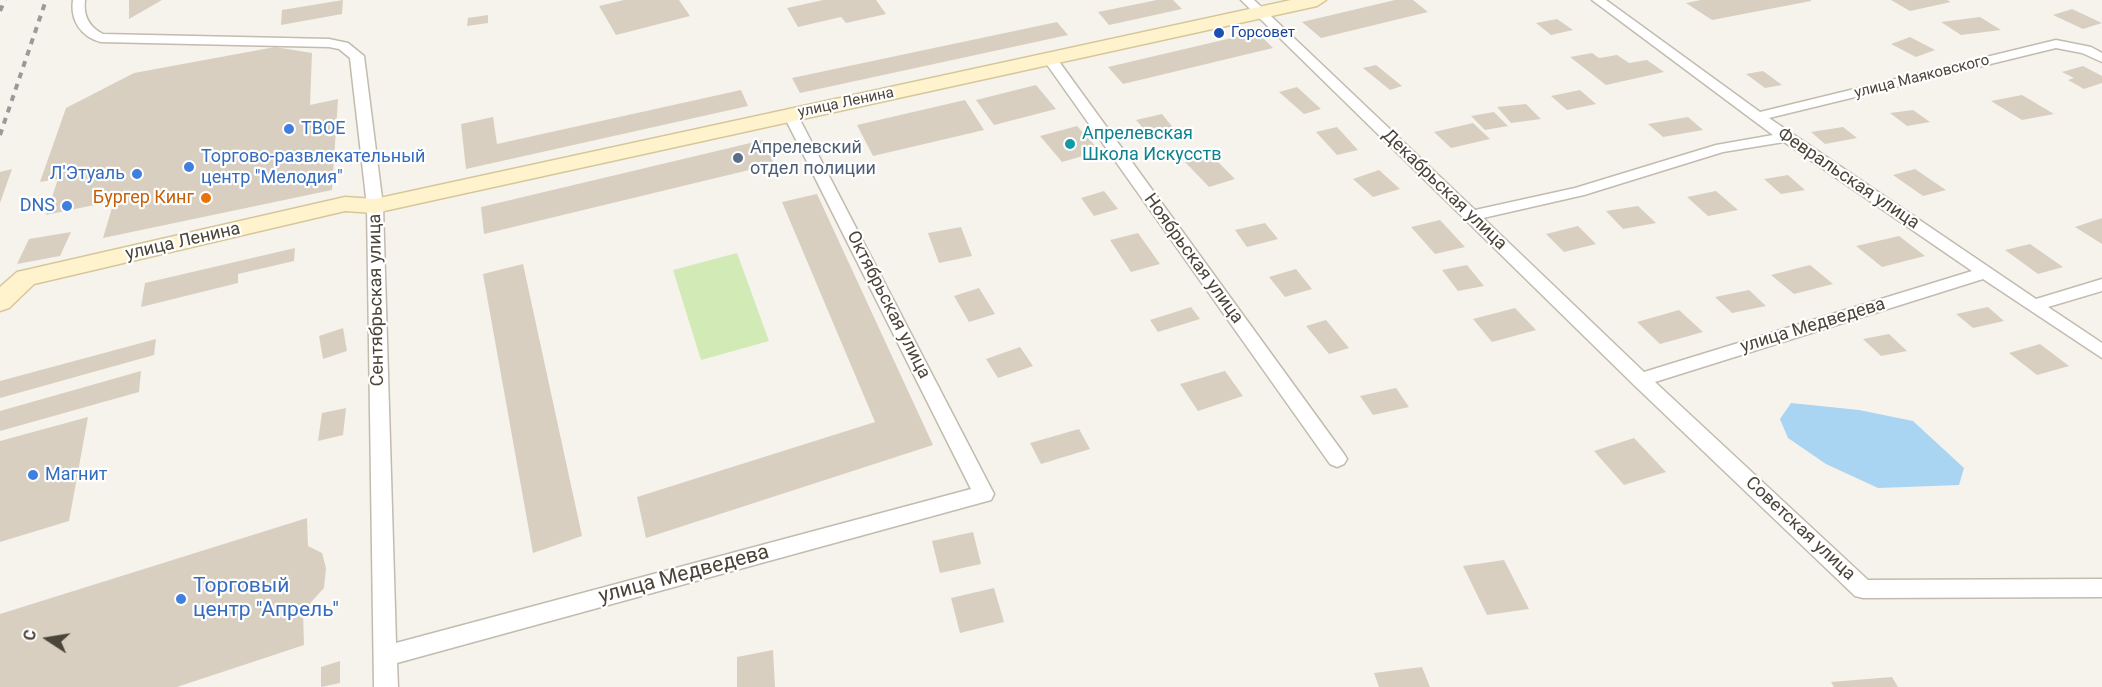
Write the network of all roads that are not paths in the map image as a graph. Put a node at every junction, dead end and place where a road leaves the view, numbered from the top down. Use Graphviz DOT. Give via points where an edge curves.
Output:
graph roads {
  1 [pos="79,0"];
  2 [pos="1317,0"];
  3 [pos="1598,0"];
  4 [pos="1254,6"];
  5 [pos="2102,58"];
  6 [pos="1050,59"];
  7 [pos="791,116"];
  8 [pos="1757,117"];
  9 [pos="1787,137"];
  10 [pos="375,206"];
  11 [pos="1472,216"];
  12 [pos="1985,273"];
  13 [pos="2102,285"];
  14 [pos="0,302"];
  15 [pos="2035,305"];
  16 [pos="2102,352"];
  17 [pos="1641,380"];
  18 [pos="1337,459"];
  19 [pos="984,494"];
  20 [pos="2102,588"];
  21 [pos="385,656"];
  22 [pos="386,687"];
  1 -- 10 [label="street, Сентябрьская улица" via="81,24 88,33 101,38 270,40 343,46 357,56"];
  2 -- 4 [label="street, улица Ленина"];
  3 -- 8 [label="street, Февральская улица"];
  4 -- 6 [label="street, улица Ленина"];
  4 -- 11 [label="street, Декабрьская улица"];
  5 -- 8 [label="street, улица Маяковского" via="2056,44"];
  6 -- 7 [label="street, улица Ленина"];
  6 -- 18 [label="street, Ноябрьская улица"];
  7 -- 10 [label="street, улица Ленина"];
  7 -- 19 [label="street, Октябрьская улица"];
  8 -- 9 [label="street, Февральская улица"];
  9 -- 11 [label="street" via="1721,148 1578,192"];
  9 -- 12 [label="street, Февральская улица"];
  10 -- 14 [label="street, улица Ленина" via="346,221"];
  10 -- 21 [label="street, Сентябрьская улица"];
  11 -- 17 [label="street, Декабрьская улица"];
  12 -- 15 [label="street, Февральская улица"];
  12 -- 17 [label="street, улица Медведева"];
  13 -- 15 [label="street"];
  15 -- 16 [label="street, Февральская улица"];
  17 -- 20 [label="street, Советская улица" via="1863,589"];
  19 -- 21 [label="street, улица Медведева"];
  21 -- 22 [label="street, Сентябрьская улица"];
}
